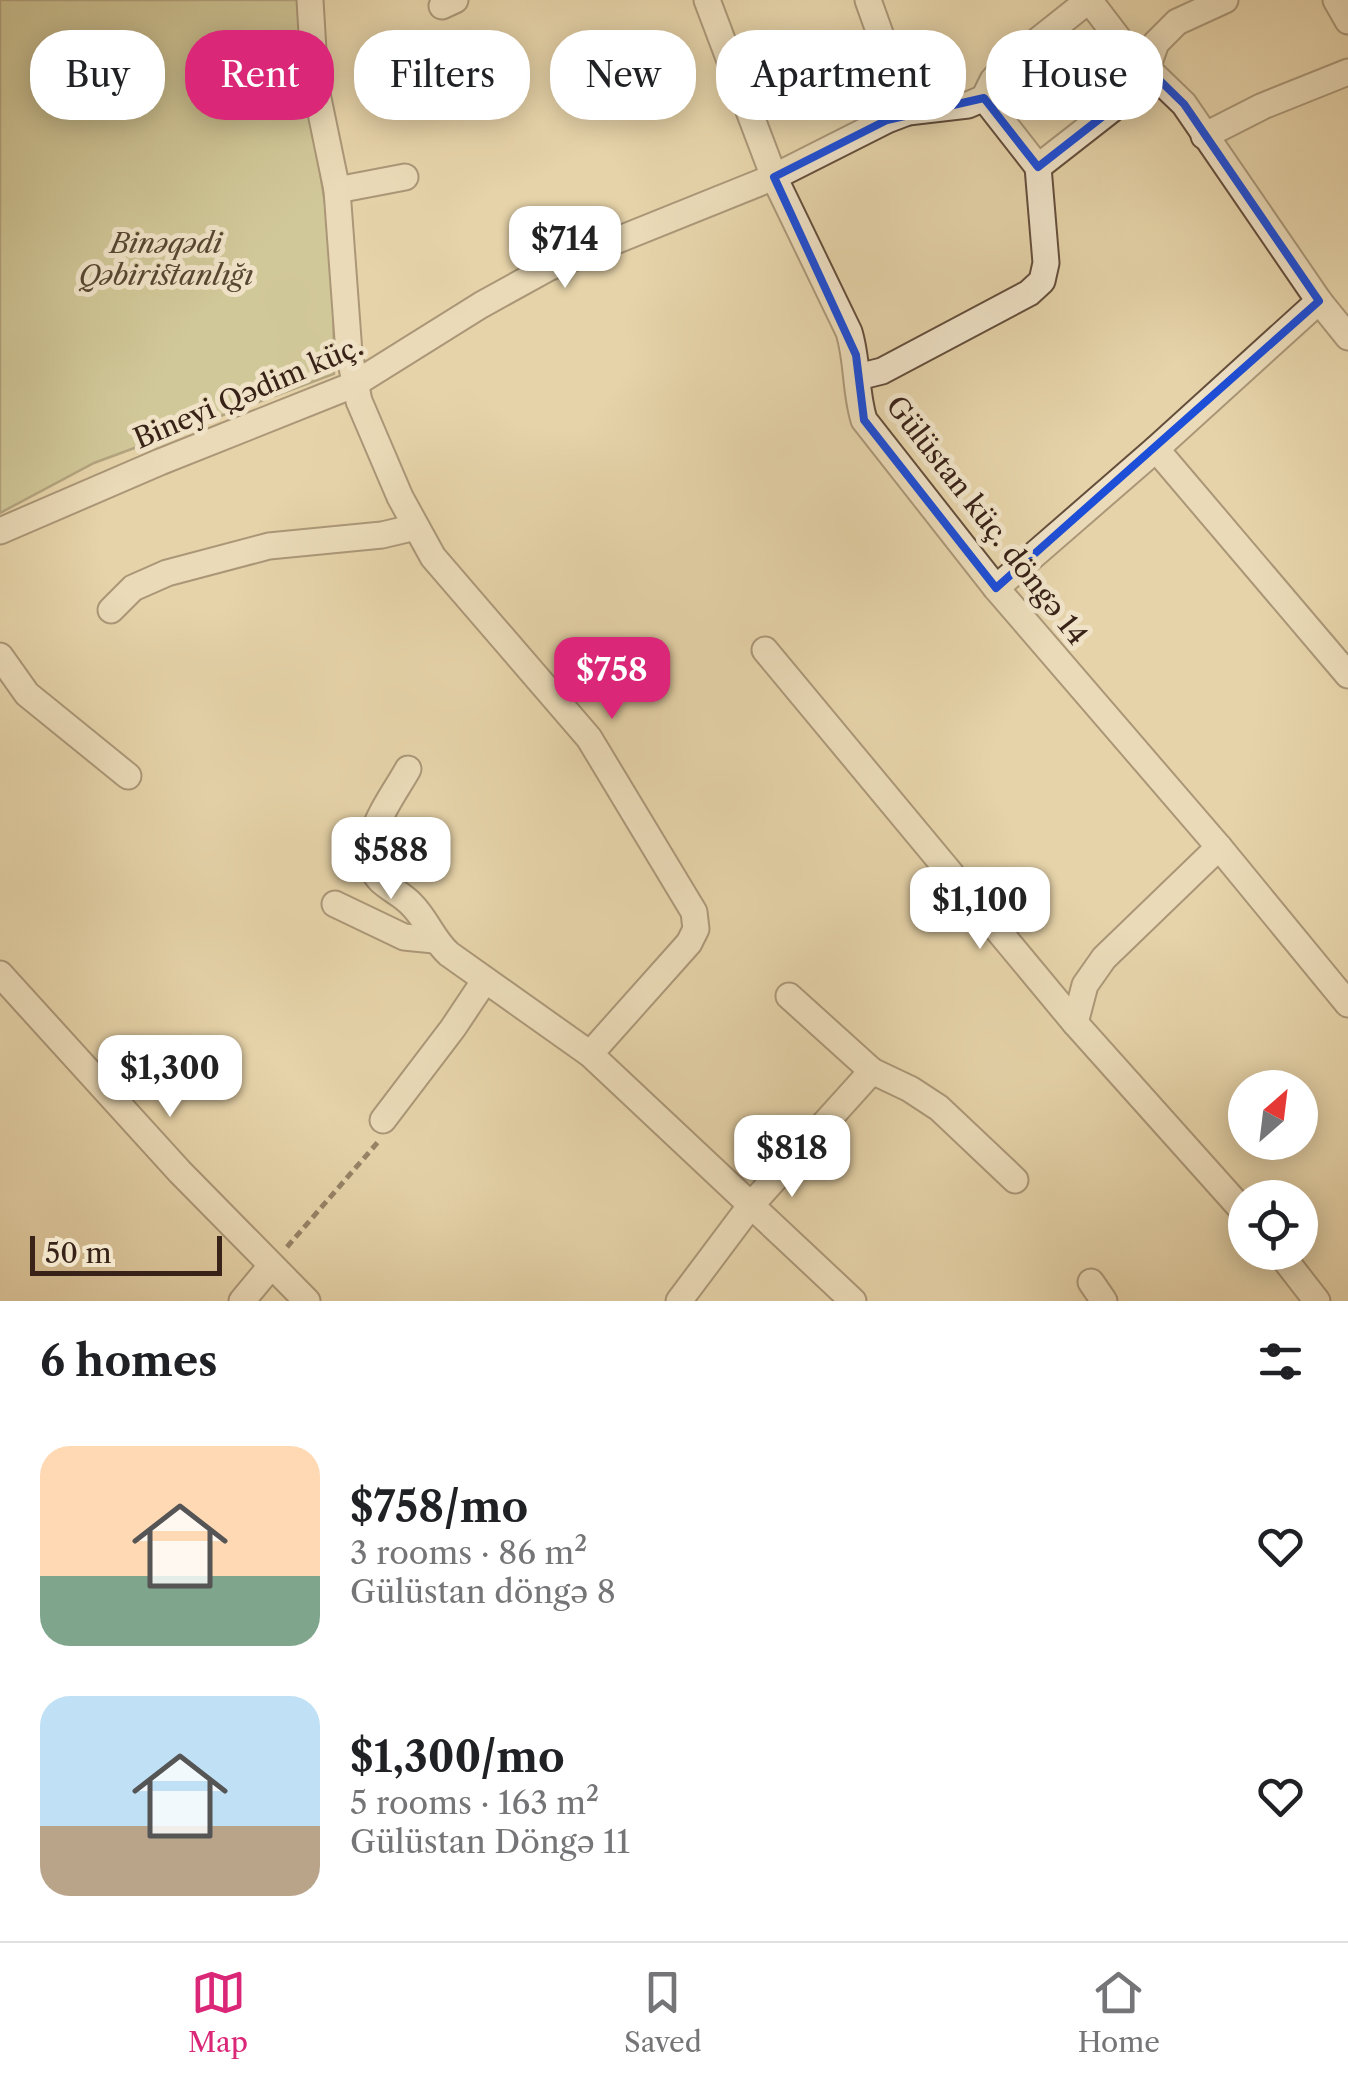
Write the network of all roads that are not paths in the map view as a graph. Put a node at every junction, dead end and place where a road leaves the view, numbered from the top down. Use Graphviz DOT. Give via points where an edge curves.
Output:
graph roads {
  1 [pos="310,0"];
  2 [pos="708,0"];
  3 [pos="868,0"];
  4 [pos="1089,0"];
  5 [pos="1225,0"];
  6 [pos="1336,0"];
  7 [pos="1348,21"];
  8 [pos="879,30"];
  9 [pos="1111,30"];
  10 [pos="1163,36"];
  11 [pos="1348,72"];
  12 [pos="1163,84"];
  13 [pos="984,98"];
  14 [pos="966,105"];
  15 [pos="887,120"];
  16 [pos="1098,120"];
  17 [pos="1204,136"];
  18 [pos="1038,167"];
  19 [pos="405,176"];
  20 [pos="774,177"];
  21 [pos="337,190"];
  22 [pos="1319,301"];
  23 [pos="1348,337"];
  24 [pos="858,377"];
  25 [pos="353,384"];
  26 [pos="1156,449"];
  27 [pos="416,528"];
  28 [pos="0,531"];
  29 [pos="996,588"];
  30 [pos="111,610"];
  31 [pos="765,650"];
  32 [pos="0,656"];
  33 [pos="1348,674"];
  34 [pos="408,769"];
  35 [pos="128,776"];
  36 [pos="1219,847"];
  37 [pos="335,904"];
  38 [pos="434,940"];
  39 [pos="0,974"];
  40 [pos="485,980"];
  41 [pos="789,996"];
  42 [pos="1348,1004"];
  43 [pos="1075,1023"];
  44 [pos="590,1054"];
  45 [pos="872,1071"];
  46 [pos="383,1120"];
  47 [pos="1014,1180"];
  48 [pos="1228,1194"];
  49 [pos="751,1204"];
  50 [pos="271,1266"];
  51 [pos="1293,1270"];
  52 [pos="242,1301"];
  53 [pos="307,1301"];
  54 [pos="678,1301"];
  55 [pos="853,1301"];
  56 [pos="1317,1301"];
  1 -- 21 [label="street" via="315,84"];
  2 -- 20 [label="street, Gülüstan küç. döngə 14"];
  3 -- 8 [label="street"];
  4 -- 9 [label="street"];
  4 -- 13 [label="street" via="1006,66"];
  5 -- 10 [label="street" via="1177,22"];
  6 -- 7 [label="street"];
  11 -- 17 [label="street"];
  12 -- 17 [label="street"];
  13 -- 14 [label="street, Bineyi Qədim küç."];
  13 -- 18 [label="street"];
  15 -- 20 [label="street, Bineyi Qədim küç."];
  16 -- 18 [label="street"];
  17 -- 22 [label="street"];
  18 -- 24 [label="street" via="1042,281 882,371"];
  19 -- 21 [label="street"];
  20 -- 24 [label="street, Gülüstan küç. döngə 14" via="848,332"];
  20 -- 25 [label="street, Bineyi Qədim küç." via="548,268"];
  21 -- 25 [label="street"];
  22 -- 23 [label="street"];
  22 -- 26 [label="street"];
  24 -- 29 [label="street, Gülüstan küç. döngə 14" via="864,420"];
  25 -- 27 [label="street"];
  25 -- 28 [label="street, Bineyi Qədim küç."];
  26 -- 29 [label="street"];
  26 -- 33 [label="street"];
  27 -- 30 [label="street" via="269,546 167,574 133,588"];
  27 -- 44 [label="street" via="457,588 589,738 694,912 689,943"];
  29 -- 36 [label="street, Gülüstan küç. döngə 14"];
  31 -- 43 [label="street"];
  32 -- 35 [label="street" via="26,694"];
  34 -- 38 [label="street" via="369,843 368,862 416,909"];
  36 -- 42 [label="street, Gülüstan küç. döngə 14"];
  36 -- 43 [label="street" via="1104,958 1085,986"];
  37 -- 38 [label="street" via="404,937"];
  38 -- 40 [label="street"];
  39 -- 50 [label="street"];
  40 -- 44 [label="street"];
  40 -- 46 [label="street"];
  41 -- 45 [label="street"];
  43 -- 48 [label="street"];
  44 -- 49 [label="street"];
  45 -- 47 [label="street" via="939,1108"];
  45 -- 49 [label="street"];
  49 -- 54 [label="street"];
  49 -- 55 [label="street"];
  50 -- 52 [label="street"];
  50 -- 53 [label="street"];
  51 -- 56 [label="street"];
}
